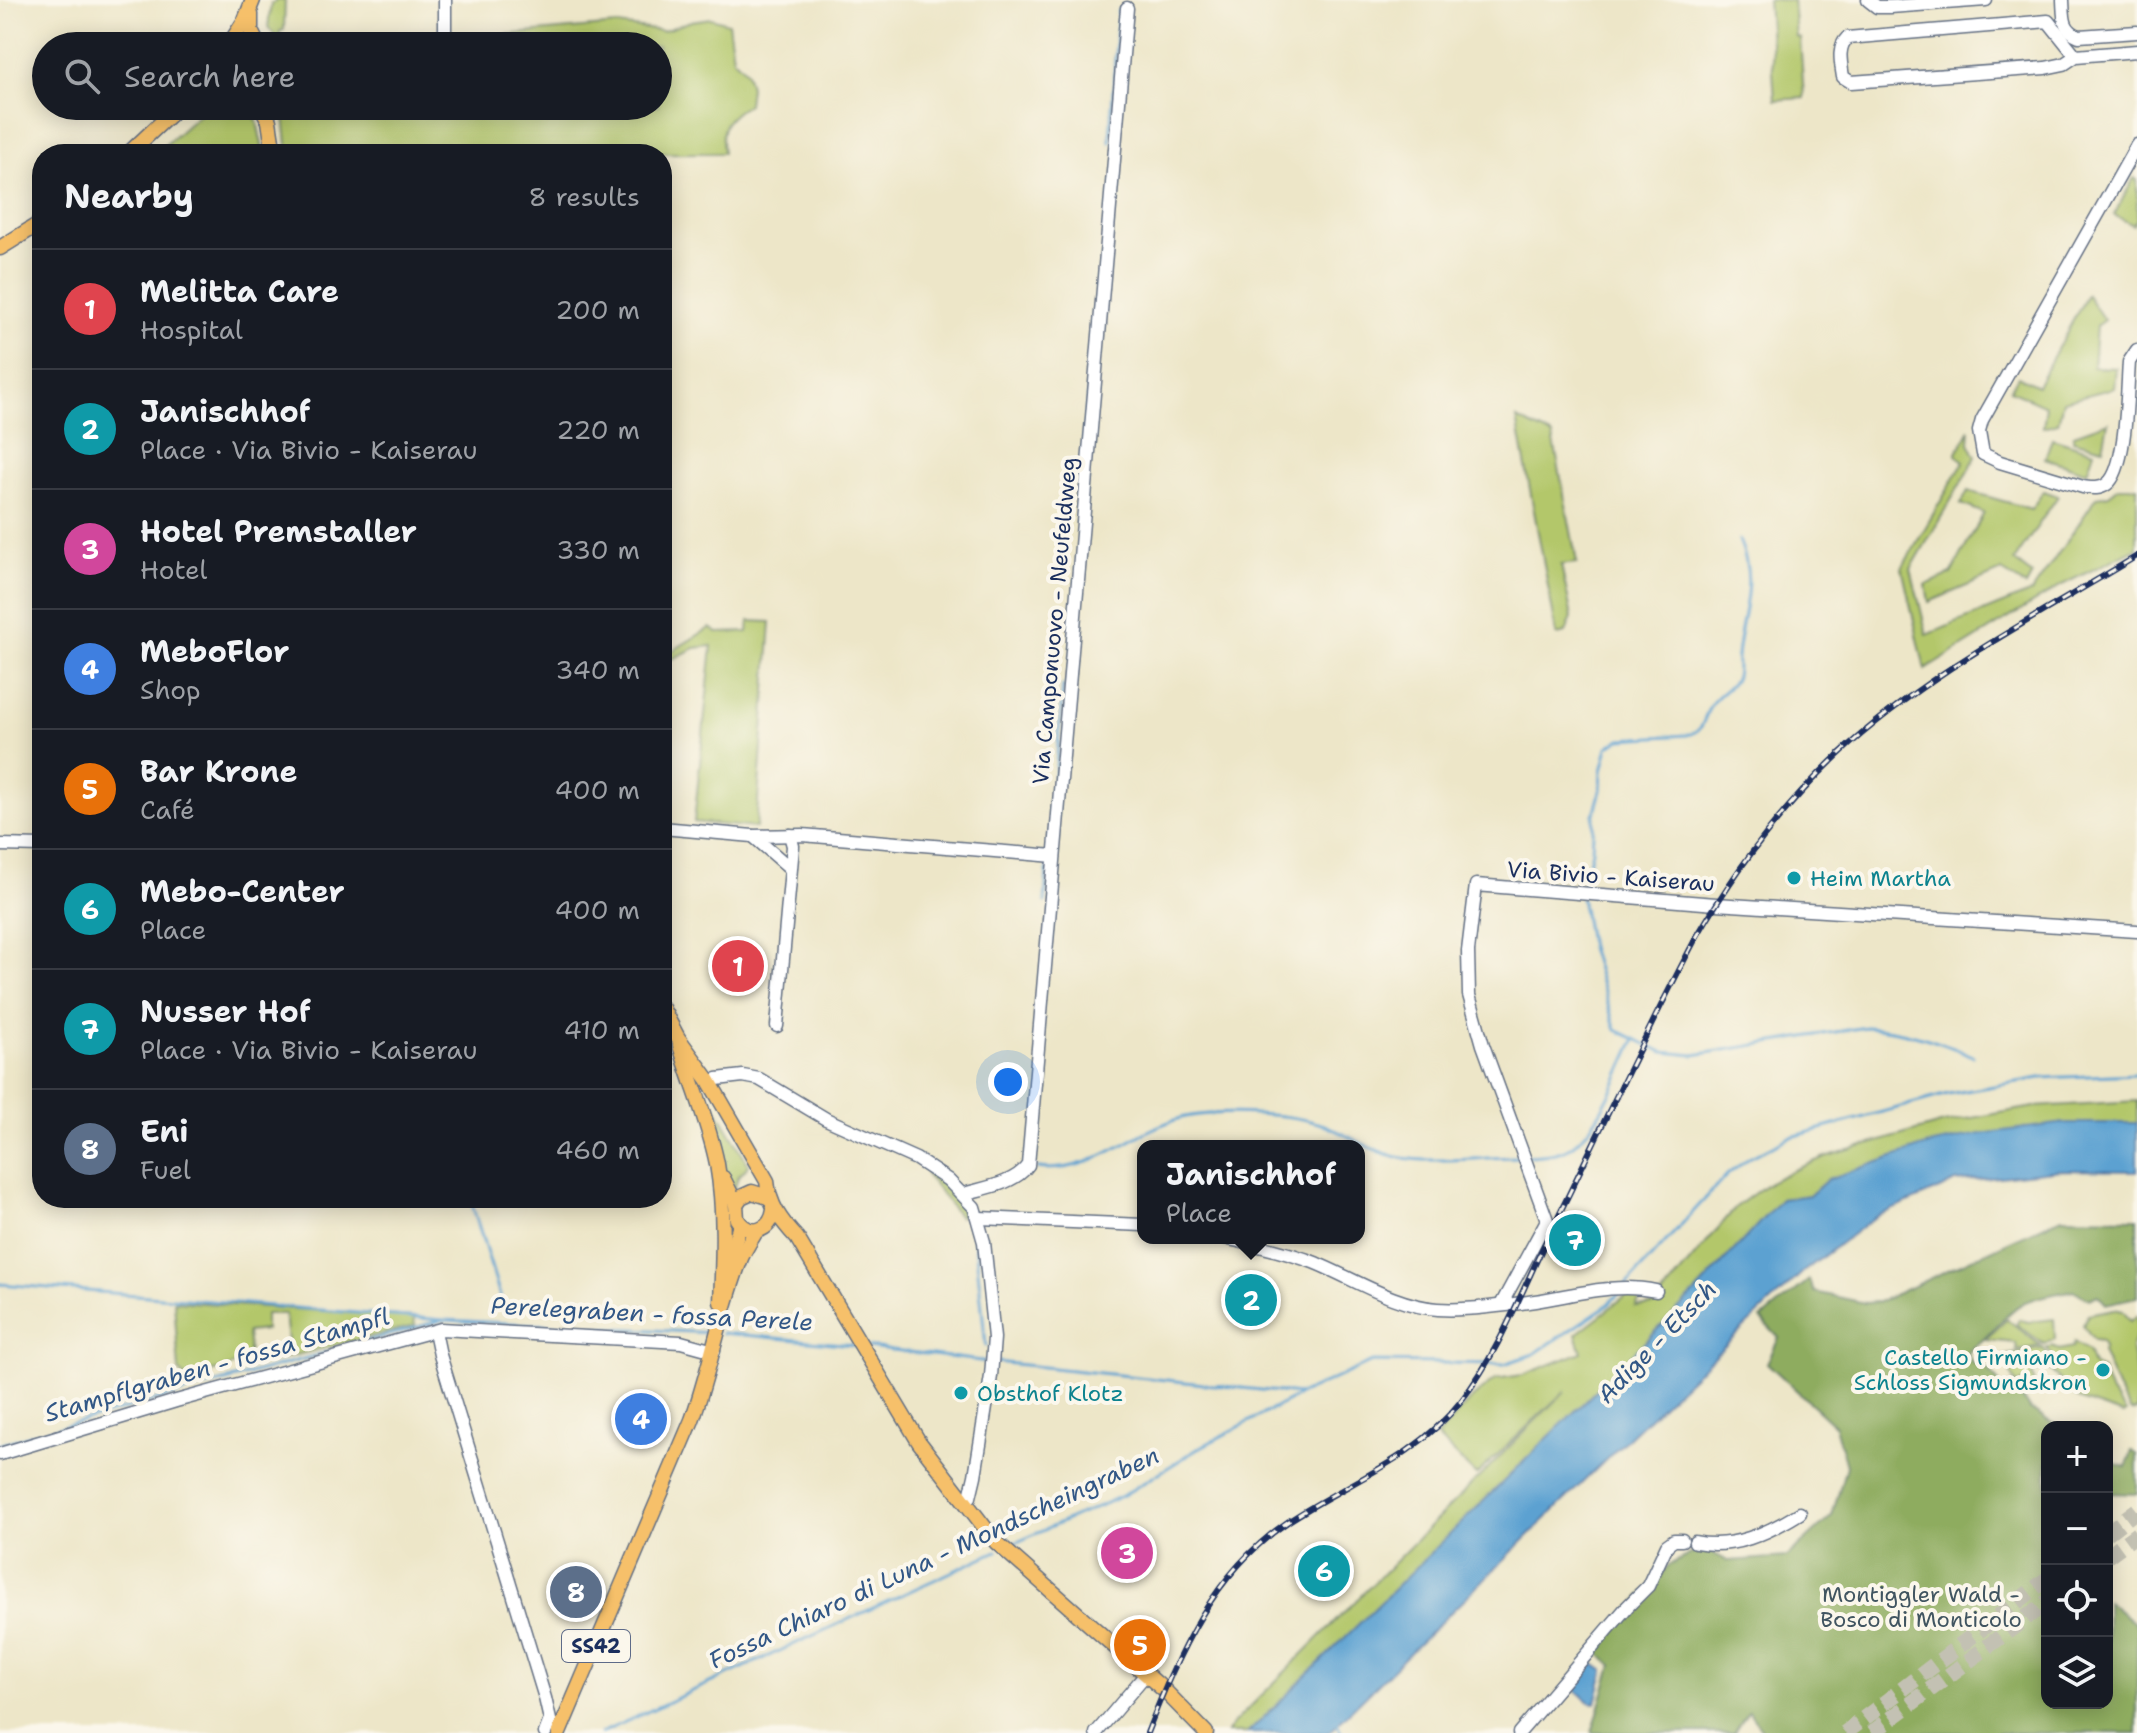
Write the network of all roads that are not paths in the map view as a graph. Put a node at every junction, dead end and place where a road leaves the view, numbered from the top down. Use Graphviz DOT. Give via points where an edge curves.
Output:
graph roads {
  1 [pos="254,0"];
  2 [pos="445,0"];
  3 [pos="1868,0"];
  4 [pos="1986,0"];
  5 [pos="2063,0"];
  6 [pos="1127,8"];
  7 [pos="237,32"];
  8 [pos="252,32"];
  9 [pos="445,32"];
  10 [pos="2137,32"];
  11 [pos="2137,51"];
  12 [pos="2076,56"];
  13 [pos="165,120"];
  14 [pos="268,120"];
  15 [pos="273,120"];
  16 [pos="139,144"];
  17 [pos="273,144"];
  18 [pos="274,144"];
  19 [pos="2137,145"];
  20 [pos="32,228"];
  21 [pos="0,248"];
  22 [pos="2137,350"];
  23 [pos="672,829"];
  24 [pos="790,835"];
  25 [pos="753,836"];
  26 [pos="0,845"];
  27 [pos="32,846"];
  28 [pos="1050,856"];
  29 [pos="790,868"];
  30 [pos="2137,931"];
  31 [pos="777,1026"];
  32 [pos="672,1027"];
  33 [pos="678,1038"];
  34 [pos="717,1079"];
  35 [pos="717,1166"];
  36 [pos="963,1194"];
  37 [pos="736,1204"];
  38 [pos="771,1204"];
  39 [pos="979,1218"];
  40 [pos="740,1225"];
  41 [pos="1137,1225"];
  42 [pos="759,1230"];
  43 [pos="1247,1244"];
  44 [pos="806,1253"];
  45 [pos="1656,1291"];
  46 [pos="1502,1303"];
  47 [pos="720,1316"];
  48 [pos="435,1331"];
  49 [pos="716,1346"];
  50 [pos="0,1454"];
  51 [pos="965,1503"];
  52 [pos="1800,1513"];
  53 [pos="1146,1674"];
  54 [pos="545,1733"];
  55 [pos="559,1733"];
  56 [pos="1096,1733"];
  57 [pos="1206,1733"];
  58 [pos="1519,1733"];
  1 -- 7 [label="main road"];
  1 -- 8 [label="main road"];
  2 -- 9 [label="street"];
  3 -- 4 [label="street" via="1877,7"];
  5 -- 10 [label="street" via="2071,33"];
  6 -- 28 [label="street, Via Camponuovo - Neufeldweg"];
  11 -- 12 [label="street"];
  12 -- 12 [label="street" via="2048,21 1847,38 1840,54 1843,77 1851,82 2045,68"];
  13 -- 16 [label="main road"];
  14 -- 17 [label="main road"];
  15 -- 18 [label="main road"];
  19 -- 22 [label="street" via="1982,420 1983,454 2083,487 2106,485 2120,458 2129,362"];
  20 -- 21 [label="main road"];
  23 -- 25 [label="street"];
  24 -- 25 [label="street"];
  24 -- 28 [label="street"];
  24 -- 29 [label="street"];
  25 -- 29 [label="street"];
  26 -- 27 [label="street"];
  28 -- 36 [label="street, Via Camponuovo - Neufeldweg" via="1028,1165 1011,1179"];
  29 -- 31 [label="street"];
  30 -- 46 [label="street, Via Bivio - Kaiserau" via="1476,885 1469,995 1547,1220"];
  32 -- 33 [label="main road, SS42"];
  33 -- 35 [label="main road, SS42"];
  33 -- 38 [label="main road, SS42" via="767,1181"];
  34 -- 36 [label="street" via="759,1079 826,1119 916,1159"];
  35 -- 37 [label="main road, SS42"];
  35 -- 47 [label="main road, SS42" via="723,1251"];
  36 -- 39 [label="street"];
  37 -- 38 [label="main road" via="748,1193 760,1192"];
  37 -- 40 [label="main road, SS42"];
  38 -- 42 [label="main road, SS42" via="772,1220"];
  38 -- 44 [label="main road"];
  39 -- 41 [label="street"];
  39 -- 51 [label="street" via="992,1363 975,1476"];
  40 -- 42 [label="main road"];
  40 -- 47 [label="main road, SS42"];
  42 -- 44 [label="main road"];
  42 -- 47 [label="main road, SS42" via="742,1255"];
  43 -- 46 [label="street" via="1303,1259 1417,1305 1437,1309"];
  44 -- 51 [label="main road" via="919,1442"];
  45 -- 46 [label="street" via="1611,1288"];
  47 -- 49 [label="main road, SS42"];
  48 -- 49 [label="street"];
  48 -- 50 [label="street"];
  48 -- 54 [label="street" via="545,1698 550,1720"];
  49 -- 55 [label="main road, SS42" via="692,1420"];
  51 -- 53 [label="main road" via="1009,1555"];
  52 -- 58 [label="street" via="1735,1543 1674,1540 1667,1545 1648,1586"];
  53 -- 56 [label="street"];
  53 -- 57 [label="main road"];
}
